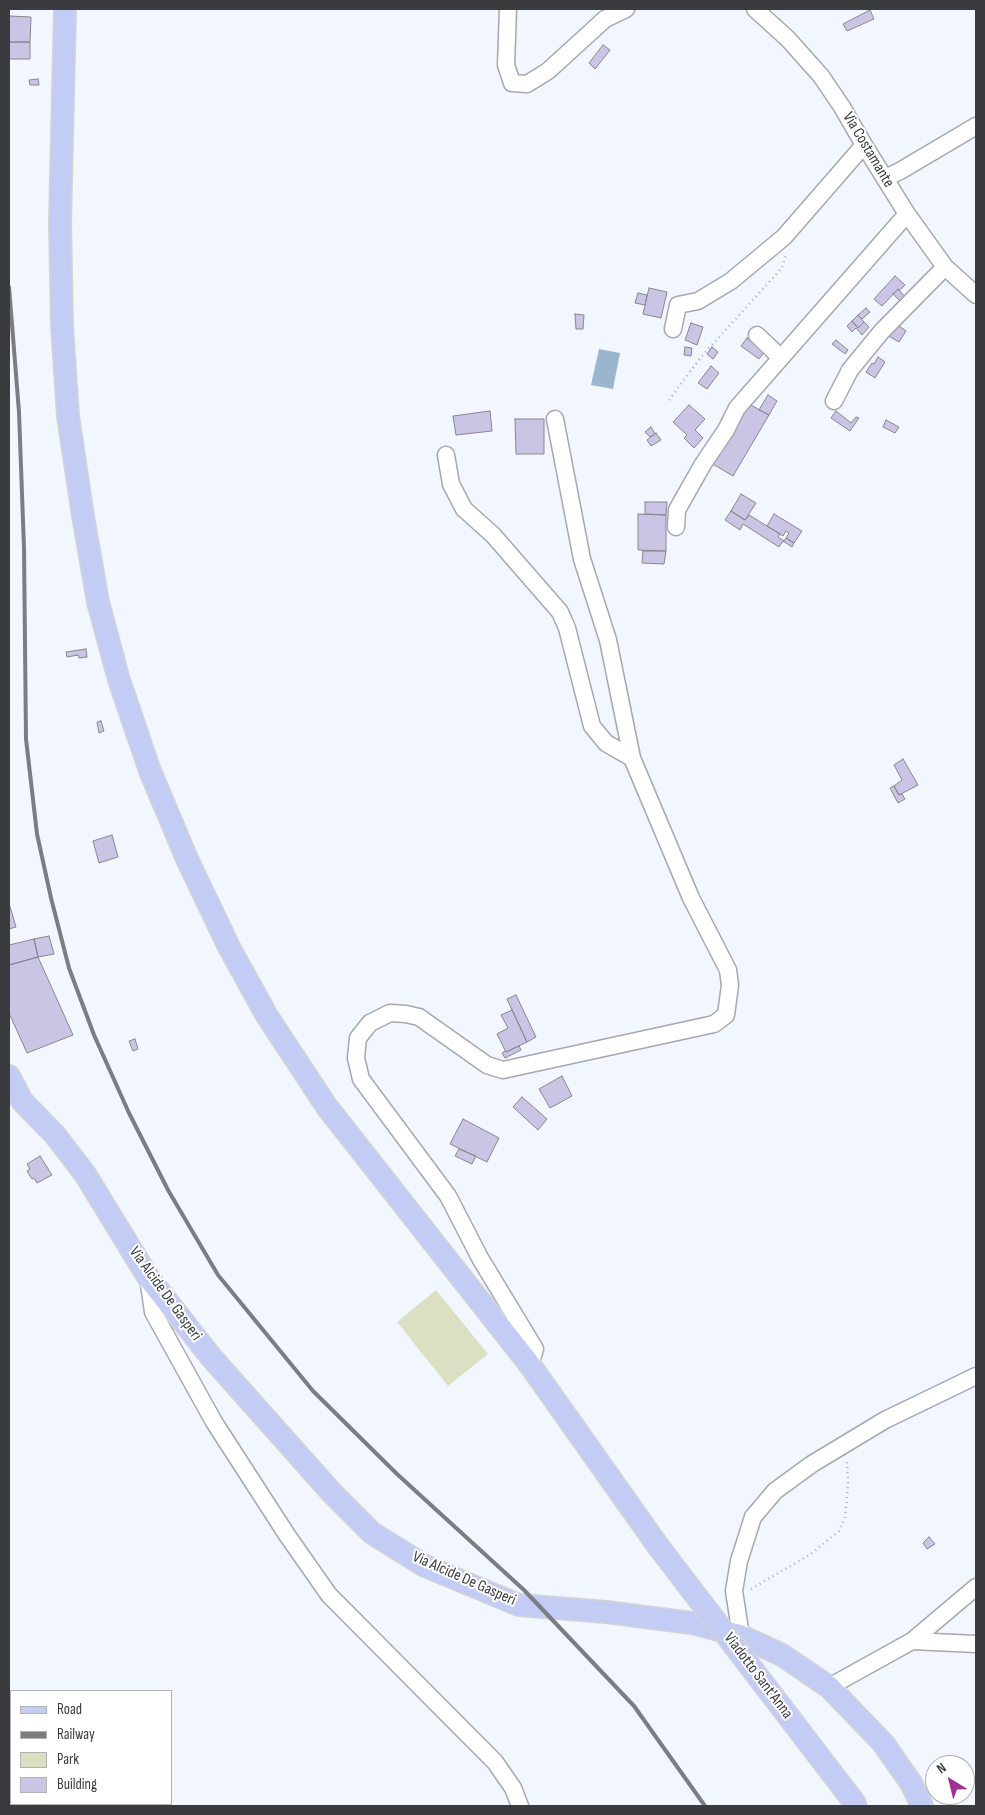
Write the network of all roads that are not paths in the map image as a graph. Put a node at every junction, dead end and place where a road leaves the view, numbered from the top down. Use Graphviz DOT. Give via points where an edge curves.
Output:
graph roads {
  1 [pos="65,9"];
  2 [pos="508,9"];
  3 [pos="626,9"];
  4 [pos="755,9"];
  5 [pos="976,126"];
  6 [pos="864,145"];
  7 [pos="885,178"];
  8 [pos="907,214"];
  9 [pos="945,267"];
  10 [pos="976,295"];
  11 [pos="672,329"];
  12 [pos="757,335"];
  13 [pos="781,358"];
  14 [pos="834,401"];
  15 [pos="555,419"];
  16 [pos="446,455"];
  17 [pos="676,527"];
  18 [pos="632,758"];
  19 [pos="9,1076"];
  20 [pos="148,1277"];
  21 [pos="530,1365"];
  22 [pos="976,1376"];
  23 [pos="976,1587"];
  24 [pos="741,1636"];
  25 [pos="912,1640"];
  26 [pos="976,1644"];
  27 [pos="829,1687"];
  28 [pos="520,1806"];
  29 [pos="858,1806"];
  30 [pos="922,1806"];
  1 -- 21 [label="main road, Viadotto Sant'Anna" via="60,222 68,416 98,602 119,680 144,753 187,859 229,947 267,1016 327,1108"];
  2 -- 3 [label="street" via="506,65 512,83 527,84 548,71 605,19"];
  4 -- 6 [label="street, Via Costamante" via="821,76"];
  5 -- 7 [label="street"];
  6 -- 7 [label="street, Via Costamante"];
  6 -- 11 [label="street" via="784,237 731,281 698,301 678,305"];
  7 -- 8 [label="street, Via Costamante"];
  8 -- 9 [label="street, Via Costamante"];
  8 -- 13 [label="street"];
  9 -- 10 [label="street, Via Costamante"];
  9 -- 14 [label="street" via="882,331 850,370"];
  12 -- 13 [label="street"];
  13 -- 17 [label="street" via="737,408 677,510"];
  15 -- 18 [label="street" via="582,559 608,640"];
  16 -- 18 [label="street" via="451,484 464,509 499,542 560,612 592,726 606,743"];
  18 -- 21 [label="street" via="691,898 728,970 730,985 726,1015 714,1024 503,1070 487,1065 419,1017 406,1014 390,1014 370,1023 358,1038 356,1058 362,1080 448,1196 480,1258 535,1349"];
  19 -- 20 [label="main road, Via Alcide De Gasperi" via="22,1101 55,1135 85,1174"];
  20 -- 24 [label="main road, Via Alcide De Gasperi" via="211,1357 332,1493 372,1533 425,1566 520,1605 682,1622"];
  20 -- 28 [label="street" via="153,1312 214,1422 329,1595 495,1762"];
  21 -- 29 [label="main road, Viadotto Sant'Anna, bridge" via="658,1546"];
  22 -- 24 [label="street" via="885,1420 812,1464 775,1491 753,1517 739,1561 734,1592"];
  23 -- 25 [label="street"];
  24 -- 27 [label="main road, Via Alcide De Gasperi" via="782,1655"];
  25 -- 26 [label="street"];
  25 -- 27 [label="street"];
  27 -- 30 [label="main road, Via Alcide De Gasperi" via="883,1744 912,1782"];
}
